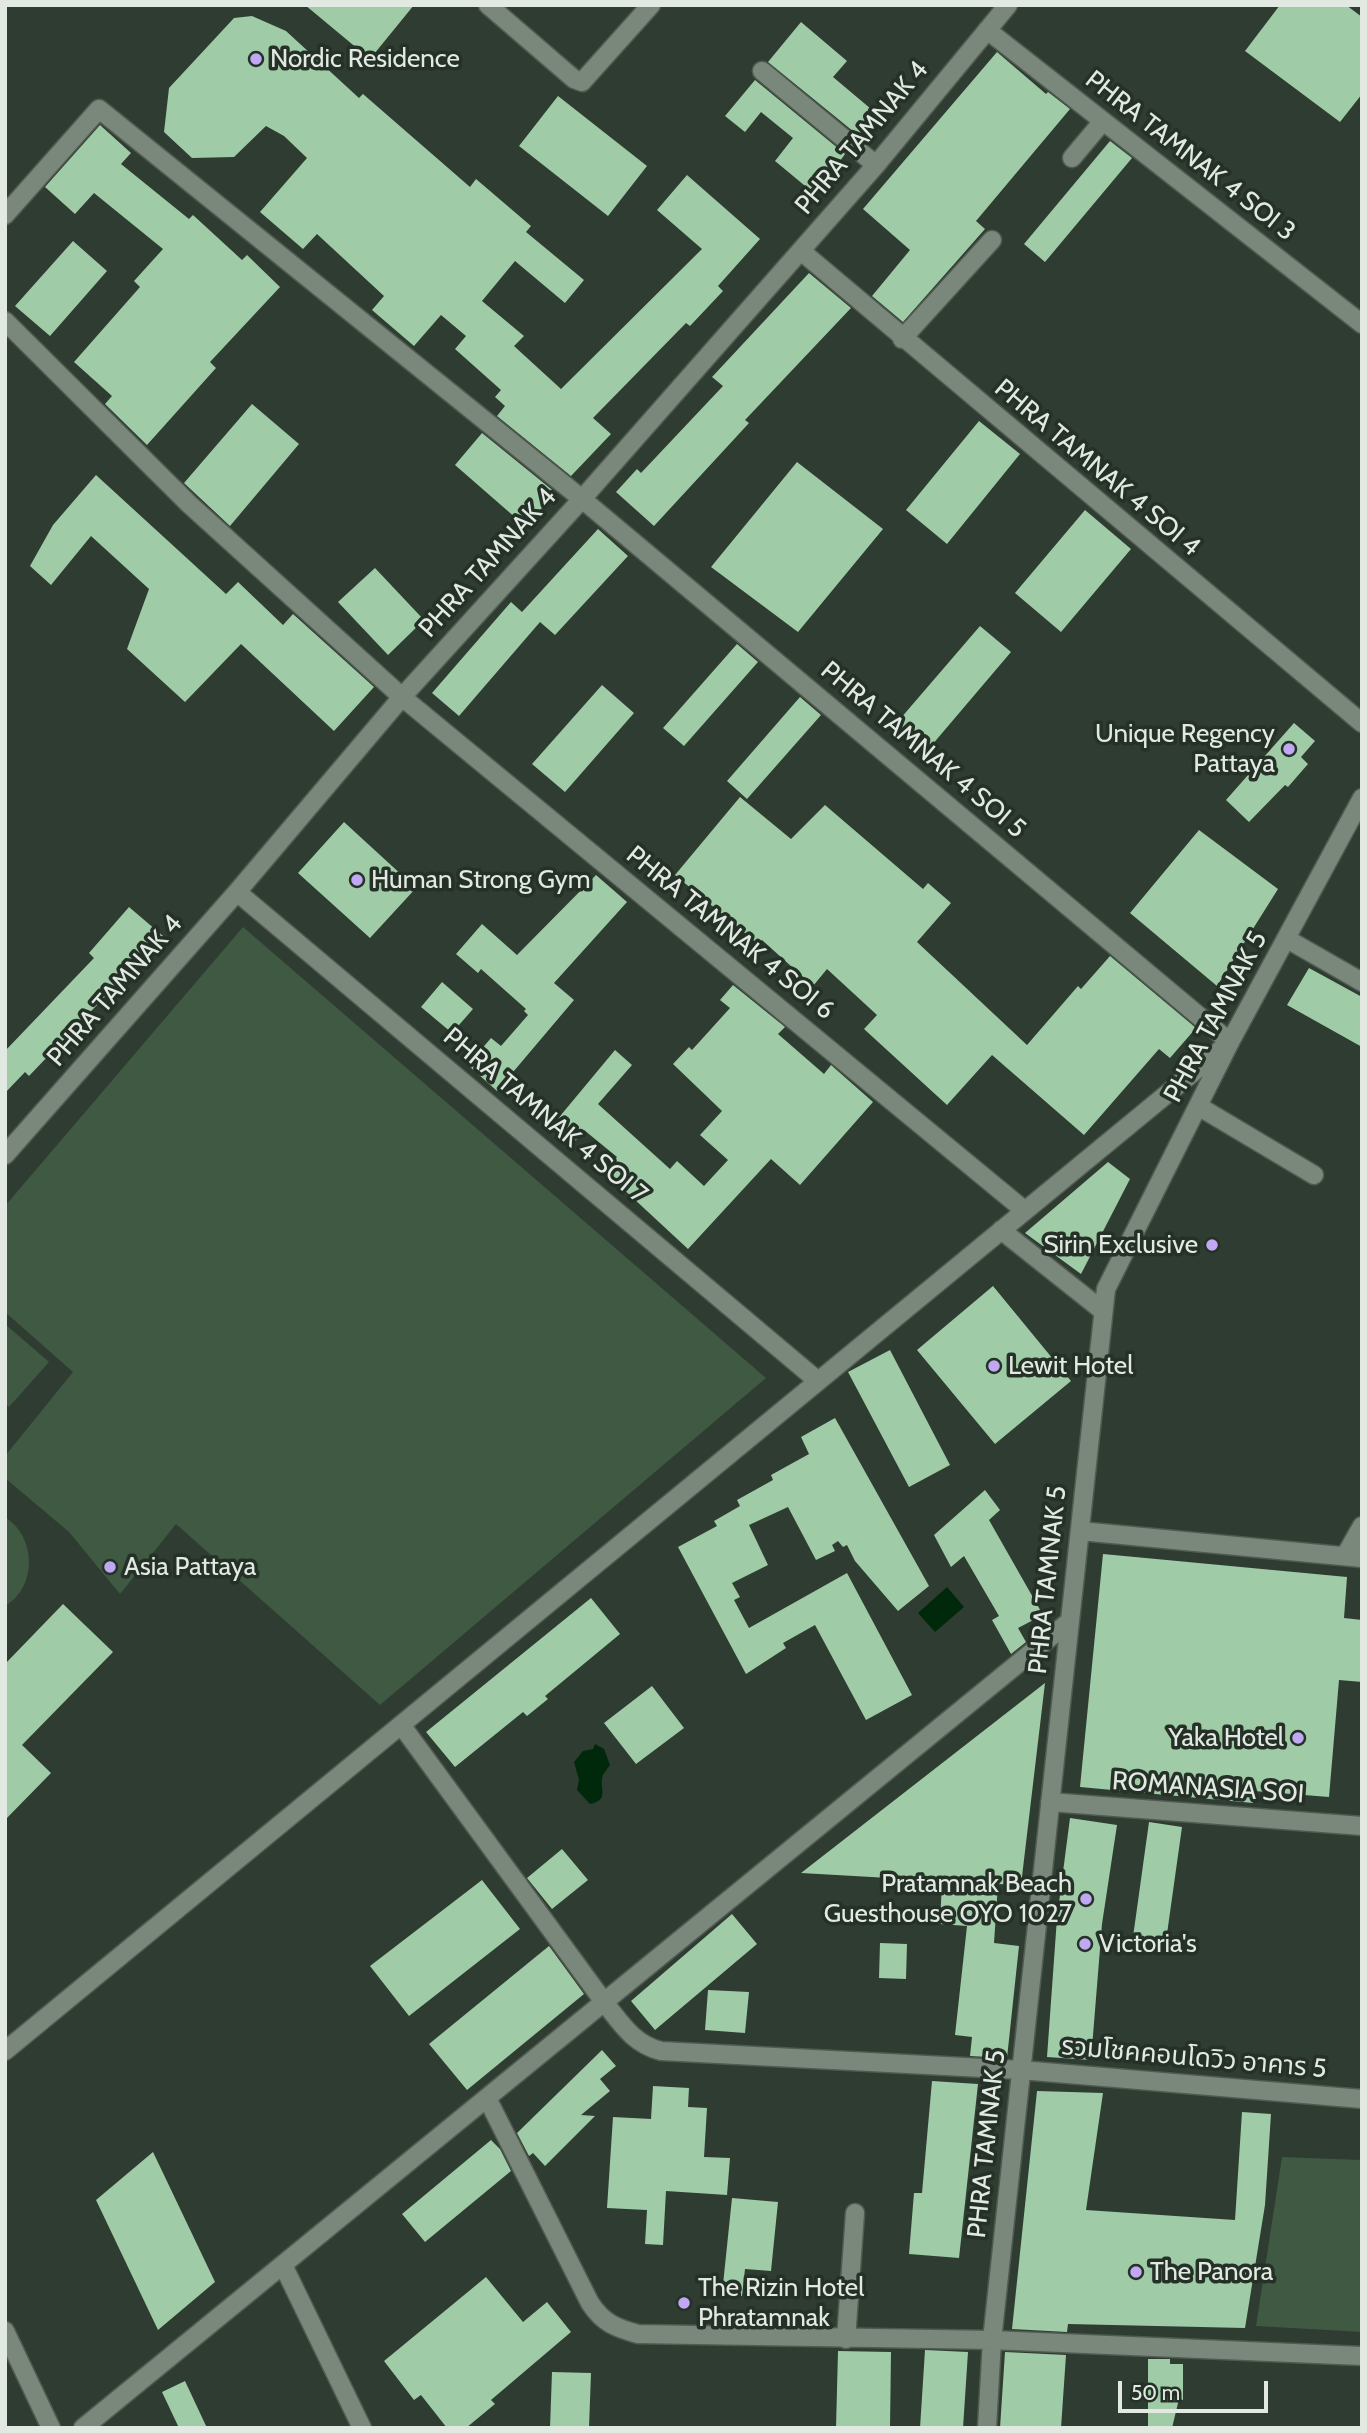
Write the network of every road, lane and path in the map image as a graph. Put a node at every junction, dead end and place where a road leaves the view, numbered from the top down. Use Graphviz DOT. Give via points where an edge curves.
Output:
graph roads {
  1 [pos="488,5"];
  2 [pos="651,5"];
  3 [pos="1008,5"];
  4 [pos="987,30"];
  5 [pos="762,71"];
  6 [pos="1102,121"];
  7 [pos="1072,158"];
  8 [pos="876,165"];
  9 [pos="5,215"];
  10 [pos="992,240"];
  11 [pos="801,251"];
  12 [pos="5,321"];
  13 [pos="1362,324"];
  14 [pos="902,339"];
  15 [pos="582,499"];
  16 [pos="402,698"];
  17 [pos="1362,723"];
  18 [pos="1362,799"];
  19 [pos="237,892"];
  20 [pos="1287,939"];
  21 [pos="1362,982"];
  22 [pos="1230,1042"];
  23 [pos="1198,1106"];
  24 [pos="6,1153"];
  25 [pos="1314,1175"];
  26 [pos="1024,1210"];
  27 [pos="1001,1230"];
  28 [pos="1103,1311"];
  29 [pos="818,1381"];
  30 [pos="1362,1526"];
  31 [pos="1080,1531"];
  32 [pos="1353,1557"];
  33 [pos="1070,1620"];
  34 [pos="402,1726"];
  35 [pos="1050,1802"];
  36 [pos="1362,1826"];
  37 [pos="604,2001"];
  38 [pos="5,2051"];
  39 [pos="1021,2070"];
  40 [pos="487,2098"];
  41 [pos="1362,2099"];
  42 [pos="855,2213"];
  43 [pos="283,2265"];
  44 [pos="5,2331"];
  45 [pos="846,2339"];
  46 [pos="992,2340"];
  47 [pos="1362,2356"];
  48 [pos="51,2428"];
  49 [pos="83,2428"];
  50 [pos="362,2428"];
  51 [pos="987,2428"];
  1 -- 2 [label="street" via="580,82 593,74"];
  3 -- 4 [label="street, PHRA TAMNAK 4"];
  4 -- 6 [label="street, PHRA TAMNAK 4 SOI 3"];
  4 -- 8 [label="street, PHRA TAMNAK 4"];
  5 -- 8 [label="street"];
  6 -- 7 [label="street"];
  6 -- 13 [label="street, PHRA TAMNAK 4 SOI 3"];
  8 -- 11 [label="street, PHRA TAMNAK 4"];
  9 -- 15 [label="street, PHRA TAMNAK 4 SOI 5" via="99,108"];
  10 -- 14 [label="street"];
  11 -- 14 [label="street, PHRA TAMNAK 4 SOI 4"];
  11 -- 15 [label="street, PHRA TAMNAK 4"];
  12 -- 16 [label="street, PHRA TAMNAK 4 SOI 6" via="189,504"];
  14 -- 17 [label="street, PHRA TAMNAK 4 SOI 4"];
  15 -- 16 [label="street, PHRA TAMNAK 4"];
  15 -- 22 [label="street, PHRA TAMNAK 4 SOI 5"];
  16 -- 19 [label="street, PHRA TAMNAK 4"];
  16 -- 26 [label="street, PHRA TAMNAK 4 SOI 6"];
  18 -- 20 [label="street, PHRA TAMNAK 5"];
  19 -- 24 [label="street, PHRA TAMNAK 4"];
  19 -- 29 [label="street, PHRA TAMNAK 4 SOI 7"];
  20 -- 21 [label="street"];
  20 -- 22 [label="street, PHRA TAMNAK 5"];
  22 -- 23 [label="street, PHRA TAMNAK 5"];
  22 -- 26 [label="street"];
  23 -- 25 [label="street"];
  23 -- 28 [label="street, PHRA TAMNAK 5" via="1106,1289"];
  26 -- 27 [label="street"];
  27 -- 28 [label="street"];
  27 -- 29 [label="street"];
  28 -- 31 [label="street, PHRA TAMNAK 5"];
  29 -- 34 [label="street"];
  30 -- 32 [label="street"];
  31 -- 32 [label="street"];
  31 -- 33 [label="street, PHRA TAMNAK 5"];
  33 -- 35 [label="street, PHRA TAMNAK 5"];
  33 -- 37 [label="street"];
  34 -- 37 [label="street, รวมโชคคอนโดวิว อาคาร 5"];
  34 -- 38 [label="street"];
  35 -- 36 [label="street, ROMANASIA SOI"];
  35 -- 39 [label="street, PHRA TAMNAK 5"];
  37 -- 39 [label="street, รวมโชคคอนโดวิว อาคาร 5" via="632,2038 661,2051"];
  37 -- 40 [label="street"];
  39 -- 41 [label="street, รวมโชคคอนโดวิว อาคาร 5"];
  39 -- 46 [label="street, PHRA TAMNAK 5"];
  40 -- 43 [label="street"];
  40 -- 45 [label="street" via="590,2303 611,2326 638,2334"];
  42 -- 45 [label="street"];
  43 -- 49 [label="street"];
  43 -- 50 [label="street"];
  44 -- 48 [label="street"];
  45 -- 46 [label="street"];
  46 -- 47 [label="street"];
  46 -- 51 [label="street, PHRA TAMNAK 5"];
}
